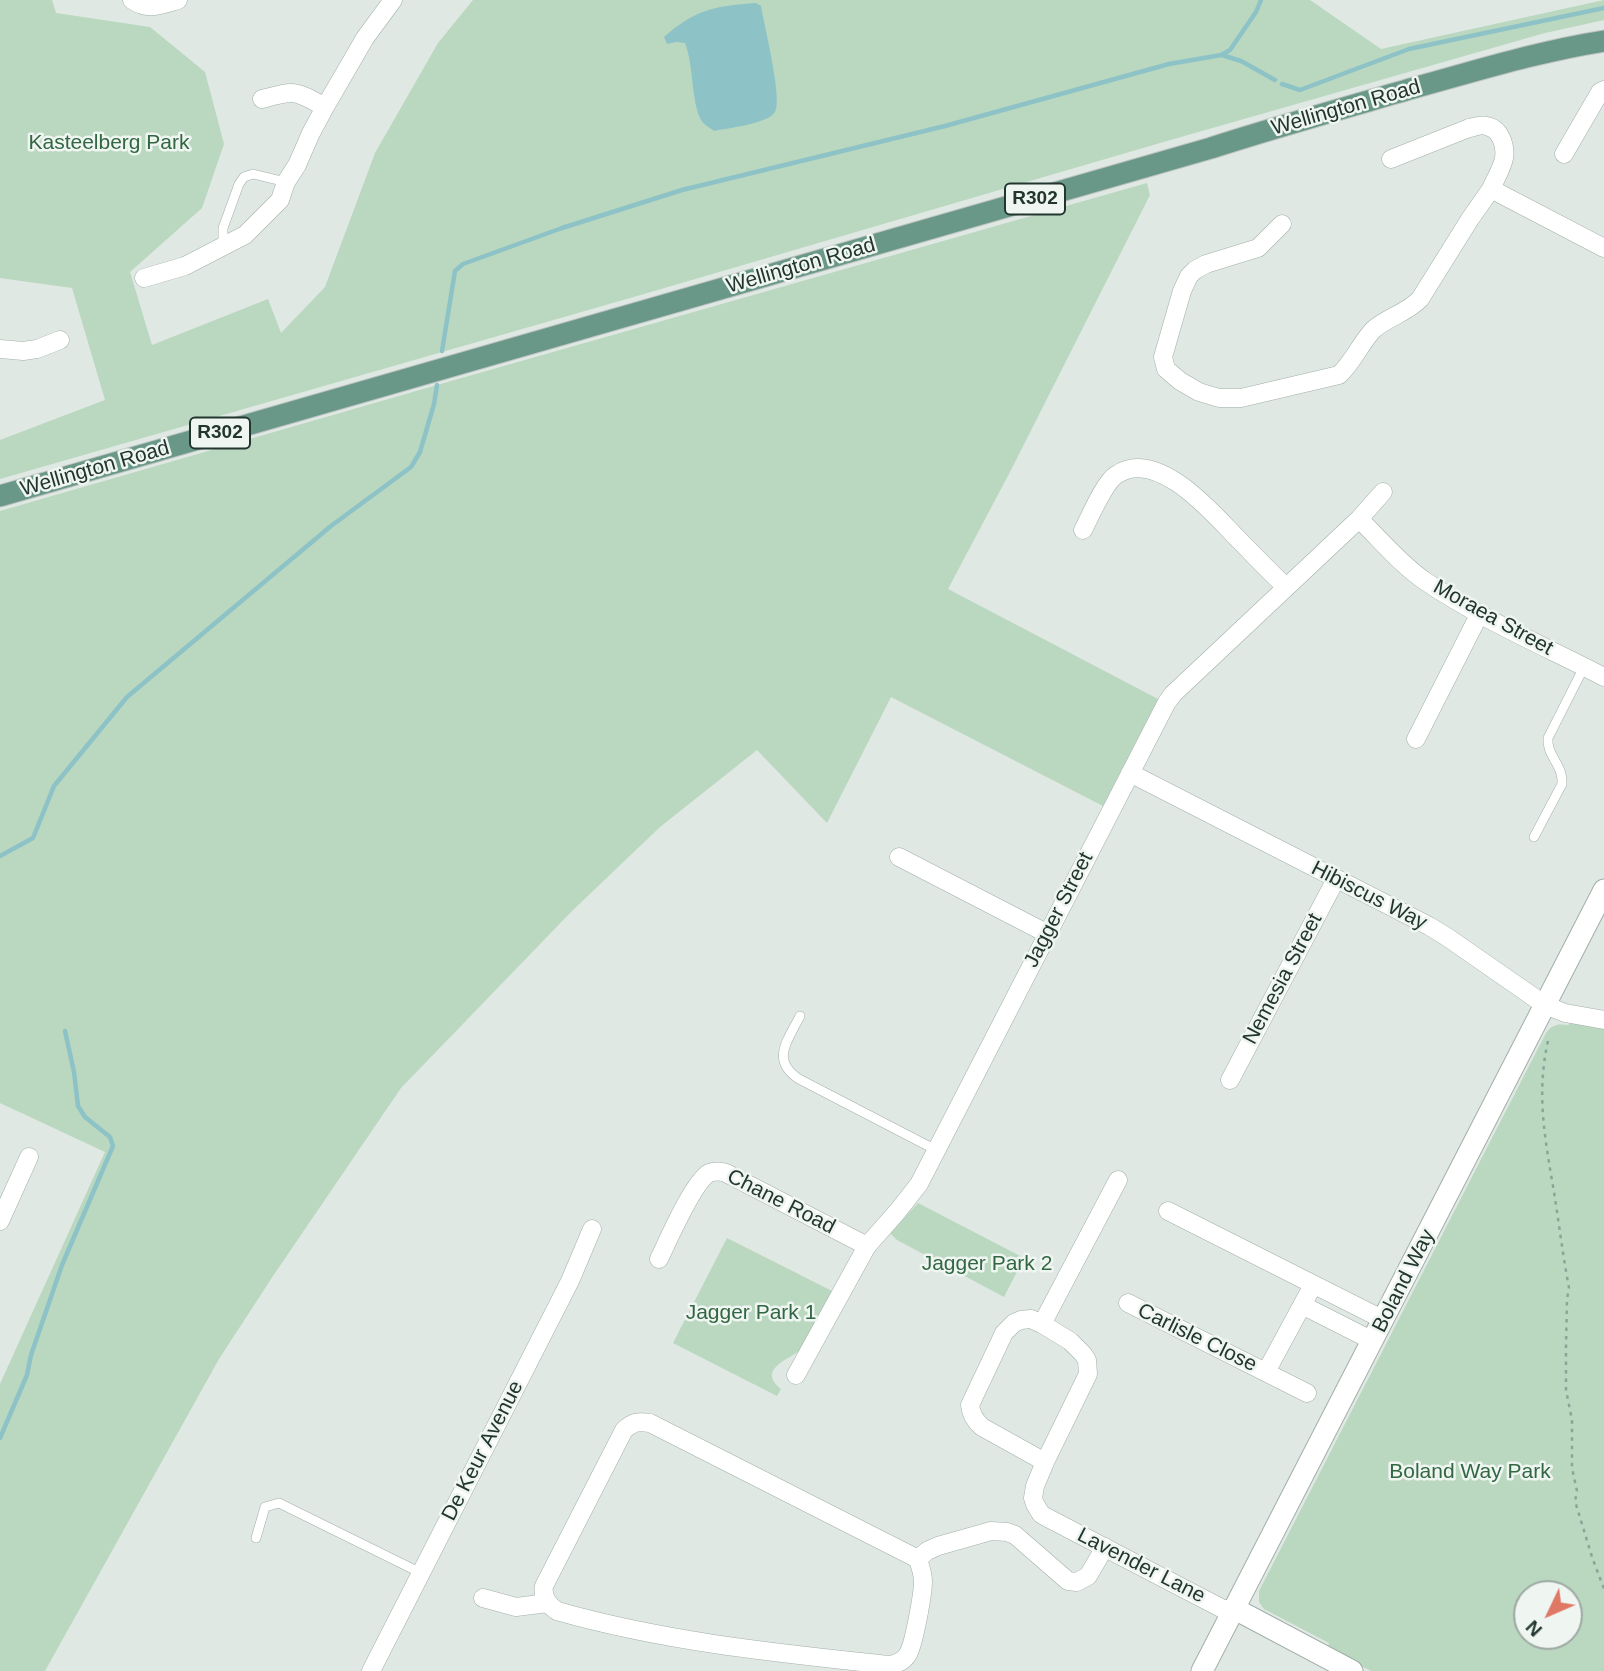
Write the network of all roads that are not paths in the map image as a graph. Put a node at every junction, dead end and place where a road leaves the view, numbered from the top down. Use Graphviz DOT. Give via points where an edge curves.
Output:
graph roads {
  1 [pos="132,0"];
  2 [pos="178,0"];
  3 [pos="393,0"];
  4 [pos="1604,41"];
  5 [pos="1604,90"];
  6 [pos="262,99"];
  7 [pos="325,107"];
  8 [pos="1564,154"];
  9 [pos="1391,159"];
  10 [pos="286,182"];
  11 [pos="1490,189"];
  12 [pos="1282,224"];
  13 [pos="223,247"];
  14 [pos="1604,248"];
  15 [pos="144,278"];
  16 [pos="60,340"];
  17 [pos="0,349"];
  18 [pos="1383,492"];
  19 [pos="0,496"];
  20 [pos="1359,519"];
  21 [pos="1083,530"];
  22 [pos="1286,587"];
  23 [pos="1479,614"];
  24 [pos="1584,667"];
  25 [pos="1604,677"];
  26 [pos="1416,738"];
  27 [pos="1130,773"];
  28 [pos="1534,837"];
  29 [pos="899,857"];
  30 [pos="1336,879"];
  31 [pos="1604,890"];
  32 [pos="1048,934"];
  33 [pos="1545,1006"];
  34 [pos="800,1016"];
  35 [pos="1604,1020"];
  36 [pos="1230,1080"];
  37 [pos="936,1150"];
  38 [pos="29,1157"];
  39 [pos="1118,1180"];
  40 [pos="1168,1211"];
  41 [pos="0,1221"];
  42 [pos="592,1229"];
  43 [pos="867,1246"];
  44 [pos="659,1259"];
  45 [pos="1313,1285"];
  46 [pos="1128,1304"];
  47 [pos="1302,1306"];
  48 [pos="1384,1320"];
  49 [pos="1042,1324"];
  50 [pos="1373,1341"];
  51 [pos="1266,1371"];
  52 [pos="796,1375"];
  53 [pos="1307,1393"];
  54 [pos="1045,1462"];
  55 [pos="256,1538"];
  56 [pos="1105,1547"];
  57 [pos="918,1559"];
  58 [pos="421,1573"];
  59 [pos="482,1598"];
  60 [pos="548,1603"];
  61 [pos="1234,1609"];
  62 [pos="1348,1670"];
  63 [pos="371,1671"];
  64 [pos="1202,1671"];
  1 -- 2 [label="street" via="149,7"];
  3 -- 7 [label="street"];
  4 -- 19 [label="main road, Wellington Road / R302" via="1497,64"];
  5 -- 8 [label="street"];
  6 -- 7 [label="street" via="296,92"];
  7 -- 10 [label="street"];
  9 -- 11 [label="street" via="1469,128 1488,126 1504,145 1500,171"];
  10 -- 13 [label="street" via="276,205 245,235"];
  10 -- 13 [label="lane" via="253,174 244,177 223,228"];
  11 -- 12 [label="street" via="1420,299 1374,329 1339,375 1241,398 1199,392 1166,369 1163,357 1189,276 1206,264 1258,248"];
  11 -- 14 [label="street"];
  13 -- 15 [label="street" via="186,266"];
  16 -- 17 [label="street" via="37,349"];
  18 -- 20 [label="street, Jagger Street"];
  20 -- 22 [label="street, Jagger Street"];
  20 -- 23 [label="street, Moraea Street" via="1423,579"];
  21 -- 22 [label="street" via="1114,475 1144,468 1185,488 1205,504"];
  22 -- 27 [label="street, Jagger Street" via="1173,694"];
  23 -- 24 [label="street, Moraea Street"];
  23 -- 26 [label="street"];
  24 -- 25 [label="street, Moraea Street"];
  24 -- 28 [label="lane" via="1548,738 1548,748 1563,778"];
  27 -- 30 [label="street, Hibiscus Way"];
  27 -- 32 [label="street, Jagger Street"];
  29 -- 32 [label="street"];
  30 -- 33 [label="street, Hibiscus Way" via="1438,932"];
  30 -- 36 [label="street, Nemesia Street"];
  31 -- 33 [label="street, Boland Way"];
  32 -- 37 [label="street, Jagger Street"];
  33 -- 35 [label="street, Hibiscus Way"];
  33 -- 48 [label="street, Boland Way"];
  34 -- 37 [label="lane" via="785,1046 787,1070"];
  37 -- 43 [label="street, Jagger Street" via="919,1184"];
  38 -- 41 [label="street"];
  39 -- 49 [label="street"];
  40 -- 45 [label="street"];
  42 -- 58 [label="street, De Keur Avenue"];
  43 -- 44 [label="street, Chane Road" via="719,1171 708,1174 694,1190"];
  43 -- 52 [label="street, Jagger Street"];
  45 -- 47 [label="street, Carlisle Close"];
  45 -- 48 [label="street"];
  46 -- 51 [label="street, Carlisle Close"];
  47 -- 50 [label="street"];
  47 -- 51 [label="street, Carlisle Close"];
  48 -- 50 [label="street, Boland Way"];
  49 -- 54 [label="street" via="1070,1341 1088,1366"];
  49 -- 54 [label="street" via="1021,1320 1008,1328 970,1405 982,1427"];
  50 -- 61 [label="street, Boland Way"];
  51 -- 53 [label="street, Carlisle Close"];
  54 -- 56 [label="street, Lavender Lane" via="1035,1486 1037,1509"];
  55 -- 58 [label="lane" via="265,1507 279,1503"];
  56 -- 57 [label="street" via="1088,1576 1077,1582 1065,1579 1015,1535 1000,1531 938,1546"];
  56 -- 61 [label="street, Lavender Lane" via="1223,1609"];
  57 -- 60 [label="street" via="923,1580 910,1649 901,1662 889,1665 709,1644 557,1611"];
  57 -- 60 [label="street" via="640,1421 625,1430 550,1574 543,1591"];
  58 -- 63 [label="street, De Keur Avenue"];
  59 -- 60 [label="street" via="516,1607"];
  61 -- 62 [label="street"];
  61 -- 64 [label="street, Boland Way"];
}
